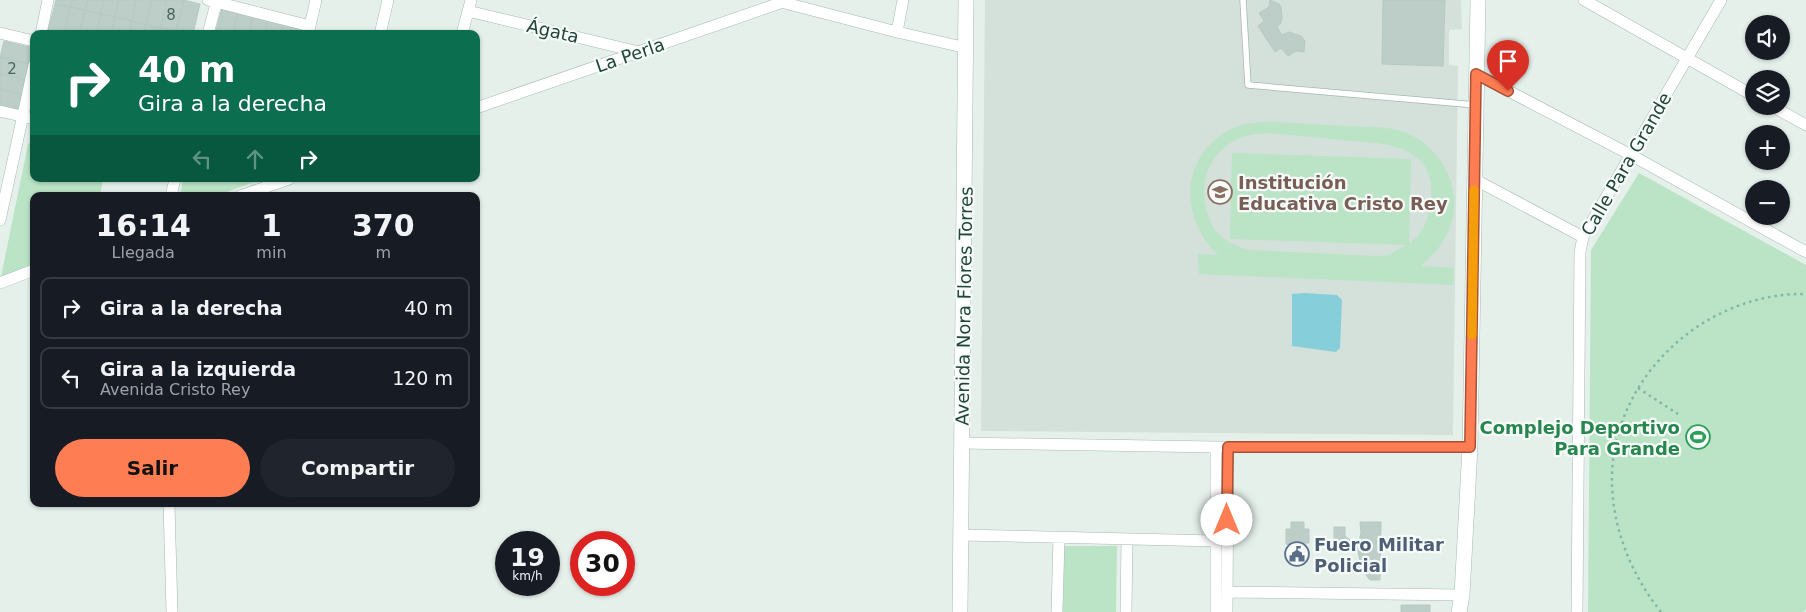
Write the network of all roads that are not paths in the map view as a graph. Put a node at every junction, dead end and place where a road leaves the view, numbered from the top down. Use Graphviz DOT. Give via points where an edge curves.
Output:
graph roads {
  1 [pos="48,0"];
  2 [pos="316,0"];
  3 [pos="388,0"];
  4 [pos="903,0"];
  5 [pos="966,0"];
  6 [pos="1243,0"];
  7 [pos="1478,0"];
  8 [pos="1584,0"];
  9 [pos="1721,0"];
  10 [pos="214,1"];
  11 [pos="784,2"];
  12 [pos="469,6"];
  13 [pos="42,30"];
  14 [pos="209,30"];
  15 [pos="309,30"];
  16 [pos="381,30"];
  17 [pos="463,30"];
  18 [pos="897,32"];
  19 [pos="0,33"];
  20 [pos="30,41"];
  21 [pos="966,48"];
  22 [pos="639,52"];
  23 [pos="1687,58"];
  24 [pos="1476,74"];
  25 [pos="1745,91"];
  26 [pos="30,100"];
  27 [pos="1476,105"];
  28 [pos="480,107"];
  29 [pos="0,111"];
  30 [pos="1788,115"];
  31 [pos="28,118"];
  32 [pos="1806,125"];
  33 [pos="1631,155"];
  34 [pos="1474,179"];
  35 [pos="270,182"];
  36 [pos="248,192"];
  37 [pos="0,220"];
  38 [pos="1583,237"];
  39 [pos="1806,252"];
  40 [pos="30,271"];
  41 [pos="0,282"];
  42 [pos="962,443"];
  43 [pos="1222,447"];
  44 [pos="1470,447"];
  45 [pos="169,507"];
  46 [pos="961,535"];
  47 [pos="1059,537"];
  48 [pos="1126,539"];
  49 [pos="1216,541"];
  50 [pos="1227,592"];
  51 [pos="172,593"];
  52 [pos="1462,595"];
  53 [pos="172,612"];
  54 [pos="176,612"];
  55 [pos="960,612"];
  56 [pos="1057,612"];
  57 [pos="1126,612"];
  58 [pos="1216,612"];
  59 [pos="1227,612"];
  60 [pos="1461,612"];
  61 [pos="1577,612"];
  1 -- 13 [label="street"];
  2 -- 15 [label="street"];
  3 -- 16 [label="street"];
  4 -- 18 [label="street"];
  5 -- 21 [label="main road, Avenida Nora Flores Torres"];
  6 -- 27 [label="lane" via="1248,85"];
  7 -- 24 [label="main road"];
  8 -- 23 [label="street"];
  9 -- 23 [label="street, Calle Para Grande"];
  10 -- 14 [label="street"];
  10 -- 15 [label="street"];
  11 -- 18 [label="street"];
  11 -- 22 [label="street, La Perla"];
  12 -- 17 [label="street"];
  12 -- 22 [label="street, Ágata"];
  18 -- 21 [label="street"];
  19 -- 20 [label="street"];
  21 -- 42 [label="main road, Avenida Nora Flores Torres"];
  22 -- 28 [label="street, La Perla"];
  23 -- 25 [label="street"];
  23 -- 33 [label="street, Calle Para Grande"];
  24 -- 27 [label="main road"];
  24 -- 33 [label="street"];
  26 -- 31 [label="street"];
  27 -- 34 [label="main road"];
  29 -- 31 [label="street"];
  30 -- 32 [label="street"];
  31 -- 37 [label="street"];
  33 -- 38 [label="street, Calle Para Grande"];
  33 -- 39 [label="street"];
  34 -- 38 [label="street"];
  34 -- 44 [label="main road"];
  35 -- 36 [label="street"];
  38 -- 61 [label="street, Calle Para Grande" via="1580,252"];
  40 -- 41 [label="street"];
  42 -- 43 [label="street"];
  42 -- 46 [label="main road, Avenida Nora Flores Torres"];
  43 -- 44 [label="street"];
  43 -- 49 [label="street"];
  43 -- 50 [label="street"];
  44 -- 52 [label="main road"];
  45 -- 51 [label="street"];
  46 -- 47 [label="street"];
  46 -- 55 [label="main road, Avenida Nora Flores Torres"];
  47 -- 48 [label="street"];
  47 -- 56 [label="street"];
  48 -- 49 [label="street"];
  48 -- 57 [label="street"];
  49 -- 58 [label="street"];
  50 -- 52 [label="street"];
  50 -- 59 [label="street"];
  51 -- 53 [label="street"];
  51 -- 54 [label="street"];
  52 -- 60 [label="main road"];
}
